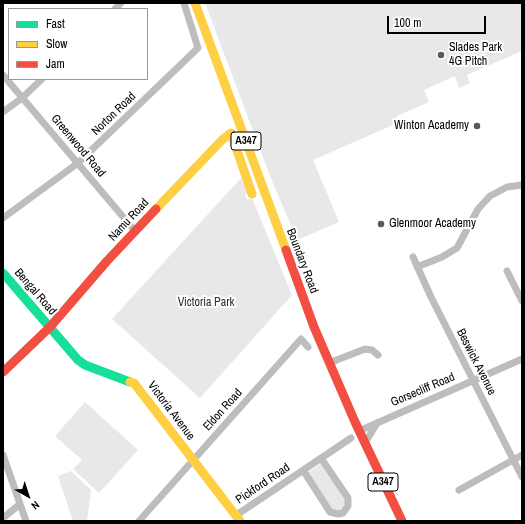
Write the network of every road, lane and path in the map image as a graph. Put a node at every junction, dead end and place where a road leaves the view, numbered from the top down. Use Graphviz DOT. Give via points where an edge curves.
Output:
graph roads {
  1 [pos="184,3"];
  2 [pos="196,3"];
  3 [pos="3,75"];
  4 [pos="41,80"];
  5 [pos="22,98"];
  6 [pos="3,112"];
  7 [pos="78,164"];
  8 [pos="522,185"];
  9 [pos="252,194"];
  10 [pos="3,218"];
  11 [pos="135,231"];
  12 [pos="413,257"];
  13 [pos="417,267"];
  14 [pos="507,271"];
  15 [pos="3,273"];
  16 [pos="522,301"];
  17 [pos="50,326"];
  18 [pos="308,347"];
  19 [pos="378,355"];
  20 [pos="522,359"];
  21 [pos="329,363"];
  22 [pos="3,372"];
  23 [pos="473,381"];
  24 [pos="378,422"];
  25 [pos="359,431"];
  26 [pos="350,438"];
  27 [pos="365,443"];
  28 [pos="3,455"];
  29 [pos="522,455"];
  30 [pos="321,458"];
  31 [pos="513,459"];
  32 [pos="193,460"];
  33 [pos="302,470"];
  34 [pos="522,477"];
  35 [pos="459,490"];
  36 [pos="20,504"];
  37 [pos="3,518"];
  38 [pos="236,519"];
  39 [pos="26,521"];
  40 [pos="139,521"];
  41 [pos="402,521"];
  1 -- 7 [label="street, Norton Road" via="198,48"];
  2 -- 21 [label="street, Boundary Road / A347"];
  3 -- 5 [label="street, Greenwood Road"];
  4 -- 5 [label="street"];
  5 -- 6 [label="street"];
  5 -- 7 [label="street, Greenwood Road"];
  7 -- 10 [label="street, Norton Road"];
  7 -- 11 [label="street, Greenwood Road"];
  8 -- 13 [label="street" via="507,187 490,196 478,209 457,248"];
  9 -- 11 [label="street, Namu Road" via="231,133"];
  11 -- 17 [label="street, Namu Road"];
  12 -- 13 [label="street, Beswick Avenue"];
  13 -- 23 [label="street, Beswick Avenue"];
  14 -- 16 [label="street"];
  15 -- 17 [label="street, Bengal Road"];
  17 -- 22 [label="street, Namu Road"];
  17 -- 32 [label="street, Victoria Avenue" via="85,365 134,383"];
  18 -- 32 [label="street, Eldon Road" via="301,339"];
  19 -- 21 [label="street" via="372,350 365,349"];
  20 -- 23 [label="street, Gorsecliff Road"];
  21 -- 25 [label="street, Boundary Road / A347"];
  23 -- 24 [label="street, Gorsecliff Road"];
  23 -- 31 [label="street, Beswick Avenue"];
  24 -- 25 [label="street, Gorsecliff Road"];
  24 -- 27 [label="street"];
  25 -- 27 [label="street, Boundary Road / A347"];
  26 -- 30 [label="street, Pickford Road"];
  27 -- 41 [label="street, Boundary Road / A347"];
  28 -- 36 [label="street"];
  29 -- 31 [label="street"];
  30 -- 33 [label="street, Pickford Road"];
  30 -- 33 [label="street, Pickford Road" via="348,498 348,506 343,513 330,512"];
  31 -- 34 [label="street, Beswick Avenue"];
  31 -- 35 [label="street"];
  32 -- 38 [label="street, Victoria Avenue"];
  32 -- 40 [label="street, Eldon Road"];
  33 -- 38 [label="street, Pickford Road"];
  36 -- 37 [label="street"];
  36 -- 39 [label="street"];
}
